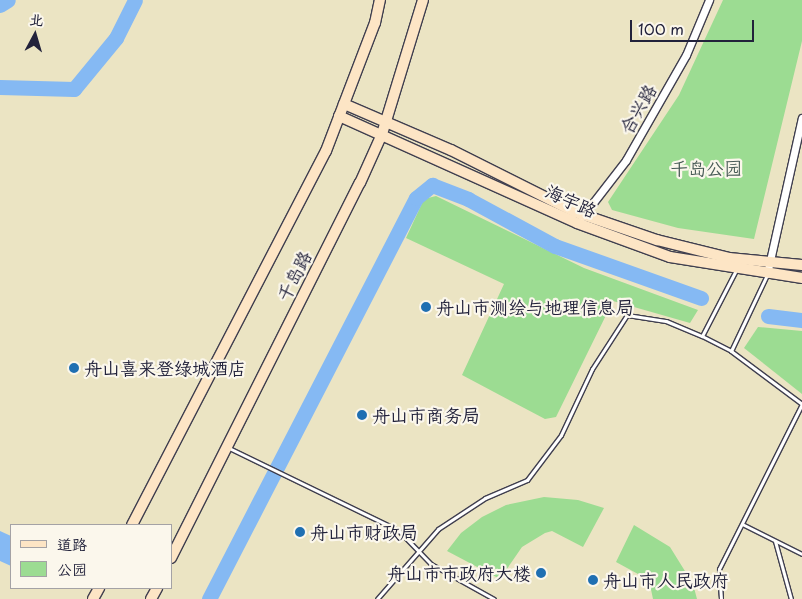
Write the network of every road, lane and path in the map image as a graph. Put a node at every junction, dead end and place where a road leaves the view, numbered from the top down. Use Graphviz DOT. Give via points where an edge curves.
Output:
graph roads {
  1 [pos="380,0"];
  2 [pos="423,0"];
  3 [pos="709,0"];
  4 [pos="344,104"];
  5 [pos="339,116"];
  6 [pos="802,118"];
  7 [pos="386,122"];
  8 [pos="382,134"];
  9 [pos="580,219"];
  10 [pos="771,262"];
  11 [pos="802,265"];
  12 [pos="736,269"];
  13 [pos="767,274"];
  14 [pos="802,278"];
  15 [pos="702,336"];
  16 [pos="731,351"];
  17 [pos="802,404"];
  18 [pos="226,447"];
  19 [pos="133,524"];
  20 [pos="742,524"];
  21 [pos="775,541"];
  22 [pos="420,550"];
  23 [pos="802,554"];
  24 [pos="172,556"];
  25 [pos="377,599"];
  26 [pos="494,599"];
  27 [pos="721,599"];
  28 [pos="791,599"];
  1 -- 4 [label="street, 千岛路"];
  2 -- 7 [label="street, 千岛路"];
  3 -- 9 [label="street, 合兴路" via="686,55 626,160"];
  4 -- 5 [label="street, 千岛路"];
  4 -- 7 [label="street, 海宇路"];
  5 -- 8 [label="street, 海宇路"];
  5 -- 19 [label="street, 千岛路" via="326,151"];
  6 -- 10 [label="street"];
  7 -- 8 [label="street, 千岛路"];
  7 -- 9 [label="street, 海宇路"];
  8 -- 9 [label="street, 海宇路"];
  8 -- 18 [label="street, 千岛路"];
  9 -- 10 [label="street, 海宇路" via="729,258"];
  9 -- 12 [label="street, 海宇路" via="670,257"];
  10 -- 11 [label="street, 海宇路"];
  10 -- 13 [label="street"];
  12 -- 13 [label="street, 海宇路"];
  12 -- 15 [label="lane"];
  13 -- 14 [label="street, 海宇路"];
  13 -- 16 [label="lane"];
  15 -- 16 [label="lane"];
  15 -- 22 [label="lane" via="666,321 627,315 592,369 561,435 527,480 485,498 438,530"];
  16 -- 17 [label="lane"];
  17 -- 20 [label="lane"];
  18 -- 22 [label="lane" via="398,530"];
  18 -- 24 [label="street, 千岛路"];
  20 -- 21 [label="lane"];
  20 -- 27 [label="lane" via="719,569"];
  21 -- 23 [label="lane"];
  21 -- 28 [label="lane"];
  22 -- 25 [label="lane"];
  22 -- 26 [label="lane" via="432,564"];
}
